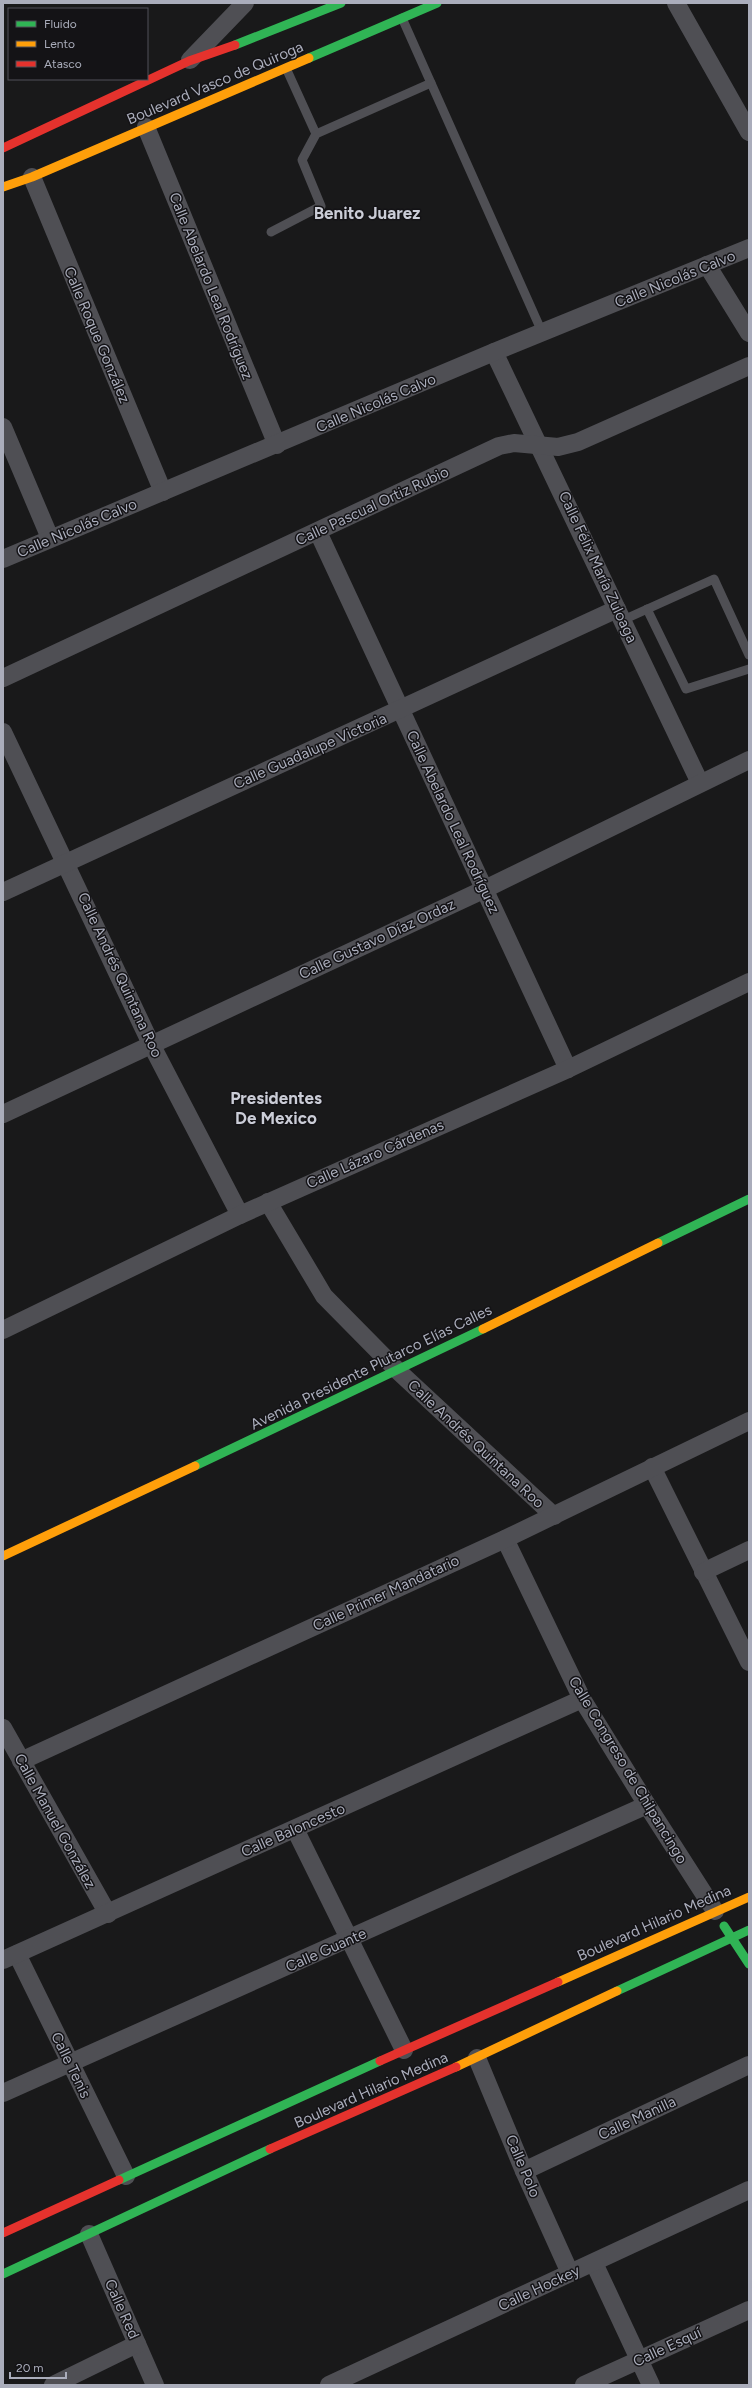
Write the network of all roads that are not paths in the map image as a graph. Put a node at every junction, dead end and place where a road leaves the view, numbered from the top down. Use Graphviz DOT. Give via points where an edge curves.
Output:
graph roads {
  1 [pos="245,3"];
  2 [pos="341,3"];
  3 [pos="437,3"];
  4 [pos="676,3"];
  5 [pos="402,18"];
  6 [pos="189,61"];
  7 [pos="286,67"];
  8 [pos="431,83"];
  9 [pos="146,127"];
  10 [pos="749,132"];
  11 [pos="316,134"];
  12 [pos="3,148"];
  13 [pos="32,177"];
  14 [pos="3,187"];
  15 [pos="271,232"];
  16 [pos="749,248"];
  17 [pos="707,265"];
  18 [pos="542,332"];
  19 [pos="749,333"];
  20 [pos="494,352"];
  21 [pos="749,366"];
  22 [pos="3,427"];
  23 [pos="276,445"];
  24 [pos="540,446"];
  25 [pos="163,492"];
  26 [pos="318,532"];
  27 [pos="50,538"];
  28 [pos="3,559"];
  29 [pos="647,609"];
  30 [pos="620,614"];
  31 [pos="749,656"];
  32 [pos="749,669"];
  33 [pos="3,678"];
  34 [pos="401,710"];
  35 [pos="3,732"];
  36 [pos="749,760"];
  37 [pos="700,782"];
  38 [pos="66,862"];
  39 [pos="485,889"];
  40 [pos="3,892"];
  41 [pos="749,982"];
  42 [pos="152,1044"];
  43 [pos="568,1069"];
  44 [pos="3,1114"];
  45 [pos="749,1199"];
  46 [pos="268,1202"];
  47 [pos="240,1215"];
  48 [pos="3,1330"];
  49 [pos="398,1371"];
  50 [pos="749,1421"];
  51 [pos="652,1467"];
  52 [pos="554,1516"];
  53 [pos="505,1539"];
  54 [pos="749,1550"];
  55 [pos="3,1556"];
  56 [pos="703,1572"];
  57 [pos="749,1662"];
  58 [pos="582,1699"];
  59 [pos="3,1728"];
  60 [pos="21,1761"];
  61 [pos="647,1805"];
  62 [pos="295,1829"];
  63 [pos="749,1897"];
  64 [pos="715,1910"];
  65 [pos="108,1914"];
  66 [pos="749,1930"];
  67 [pos="730,1937"];
  68 [pos="349,1940"];
  69 [pos="10,1957"];
  70 [pos="749,1964"];
  71 [pos="404,2050"];
  72 [pos="477,2058"];
  73 [pos="70,2063"];
  74 [pos="749,2065"];
  75 [pos="3,2093"];
  76 [pos="524,2171"];
  77 [pos="126,2176"];
  78 [pos="749,2190"];
  79 [pos="3,2233"];
  80 [pos="89,2234"];
  81 [pos="594,2263"];
  82 [pos="570,2273"];
  83 [pos="3,2274"];
  84 [pos="749,2310"];
  85 [pos="137,2344"];
  86 [pos="639,2360"];
  87 [pos="53,2385"];
  88 [pos="155,2385"];
  89 [pos="329,2385"];
  90 [pos="584,2385"];
  91 [pos="651,2385"];
  1 -- 6 [label="street"];
  2 -- 6 [label="street, Boulevard Vasco de Quiroga" via="271,32"];
  3 -- 5 [label="street, Boulevard Vasco de Quiroga"];
  4 -- 10 [label="street"];
  5 -- 7 [label="street, Boulevard Vasco de Quiroga"];
  5 -- 8 [label="lane"];
  6 -- 12 [label="street, Boulevard Vasco de Quiroga"];
  7 -- 9 [label="street, Boulevard Vasco de Quiroga"];
  7 -- 11 [label="lane"];
  8 -- 11 [label="lane"];
  8 -- 18 [label="lane"];
  9 -- 13 [label="street, Boulevard Vasco de Quiroga"];
  9 -- 23 [label="street, Calle Abelardo Leal Rodríguez"];
  11 -- 15 [label="lane" via="302,160 322,206"];
  13 -- 14 [label="street, Boulevard Vasco de Quiroga"];
  13 -- 25 [label="street, Calle Roque González"];
  16 -- 17 [label="street, Calle Nicolás Calvo"];
  17 -- 18 [label="street, Calle Nicolás Calvo"];
  17 -- 19 [label="street"];
  18 -- 20 [label="street, Calle Nicolás Calvo"];
  20 -- 23 [label="street, Calle Nicolás Calvo"];
  20 -- 24 [label="street, Calle Félix María Zuloaga"];
  21 -- 24 [label="street, Calle Pascual Ortiz Rubio" via="578,442 558,447"];
  22 -- 27 [label="street"];
  23 -- 25 [label="street, Calle Nicolás Calvo"];
  24 -- 26 [label="street, Calle Pascual Ortiz Rubio" via="514,443 499,446"];
  24 -- 30 [label="street, Calle Félix María Zuloaga"];
  25 -- 27 [label="street, Calle Nicolás Calvo"];
  26 -- 33 [label="street, Calle Pascual Ortiz Rubio"];
  26 -- 34 [label="street, Calle Abelardo Leal Rodríguez"];
  27 -- 28 [label="street, Calle Nicolás Calvo"];
  29 -- 30 [label="lane"];
  29 -- 31 [label="lane" via="714,580"];
  29 -- 32 [label="lane" via="686,690"];
  30 -- 34 [label="street, Calle Guadalupe Victoria"];
  30 -- 37 [label="street, Calle Félix María Zuloaga"];
  34 -- 38 [label="street, Calle Guadalupe Victoria"];
  34 -- 39 [label="street, Calle Abelardo Leal Rodríguez"];
  35 -- 38 [label="street, Calle Andrés Quintana Roo"];
  36 -- 37 [label="street, Calle Gustavo Díaz Ordaz"];
  37 -- 39 [label="street, Calle Gustavo Díaz Ordaz"];
  38 -- 40 [label="street, Calle Guadalupe Victoria"];
  38 -- 42 [label="street, Calle Andrés Quintana Roo"];
  39 -- 42 [label="street, Calle Gustavo Díaz Ordaz"];
  39 -- 43 [label="street, Calle Abelardo Leal Rodríguez"];
  41 -- 43 [label="street, Calle Lázaro Cárdenas"];
  42 -- 44 [label="street, Calle Gustavo Díaz Ordaz"];
  42 -- 47 [label="street, Calle Andrés Quintana Roo"];
  43 -- 46 [label="street, Calle Lázaro Cárdenas"];
  45 -- 49 [label="street, Avenida Presidente Plutarco Elías Calles"];
  46 -- 47 [label="street, Calle Lázaro Cárdenas"];
  46 -- 49 [label="street, Calle Andrés Quintana Roo" via="324,1296"];
  47 -- 48 [label="street, Calle Lázaro Cárdenas"];
  49 -- 52 [label="street, Calle Andrés Quintana Roo"];
  49 -- 55 [label="street, Avenida Presidente Plutarco Elías Calles"];
  50 -- 51 [label="street, Calle Primer Mandatario"];
  51 -- 52 [label="street, Calle Primer Mandatario"];
  51 -- 56 [label="street"];
  52 -- 53 [label="street, Calle Primer Mandatario"];
  53 -- 58 [label="street, Calle Congreso de Chilpancingo"];
  53 -- 60 [label="street, Calle Primer Mandatario"];
  54 -- 56 [label="street"];
  56 -- 57 [label="street"];
  58 -- 61 [label="street, Calle Congreso de Chilpancingo"];
  58 -- 62 [label="street, Calle Baloncesto"];
  59 -- 60 [label="street, Calle Manuel González"];
  60 -- 65 [label="street, Calle Manuel González"];
  61 -- 64 [label="street, Calle Congreso de Chilpancingo"];
  61 -- 68 [label="street, Calle Guante"];
  62 -- 65 [label="street, Calle Baloncesto"];
  62 -- 68 [label="street"];
  63 -- 64 [label="street, Boulevard Hilario Medina"];
  64 -- 67 [label="street"];
  64 -- 71 [label="street, Boulevard Hilario Medina"];
  65 -- 69 [label="street, Calle Baloncesto"];
  66 -- 67 [label="street, Boulevard Hilario Medina"];
  67 -- 70 [label="street"];
  67 -- 72 [label="street, Boulevard Hilario Medina"];
  68 -- 71 [label="street"];
  68 -- 73 [label="street, Calle Guante"];
  69 -- 73 [label="street, Calle Tenis"];
  71 -- 77 [label="street, Boulevard Hilario Medina"];
  72 -- 76 [label="street, Calle Polo"];
  72 -- 80 [label="street, Boulevard Hilario Medina" via="234,2165"];
  73 -- 75 [label="street, Calle Guante"];
  73 -- 77 [label="street, Calle Tenis"];
  74 -- 76 [label="street, Calle Manilla"];
  76 -- 82 [label="street, Calle Polo"];
  77 -- 79 [label="street, Boulevard Hilario Medina"];
  78 -- 81 [label="street, Calle Hockey"];
  80 -- 83 [label="street, Boulevard Hilario Medina"];
  80 -- 85 [label="street, Calle Red"];
  81 -- 82 [label="street, Calle Hockey"];
  81 -- 86 [label="street"];
  82 -- 89 [label="street, Calle Hockey"];
  84 -- 86 [label="street, Calle Esquí"];
  85 -- 87 [label="street"];
  85 -- 88 [label="street, Calle Red"];
  86 -- 90 [label="street, Calle Esquí"];
  86 -- 91 [label="street"];
}
